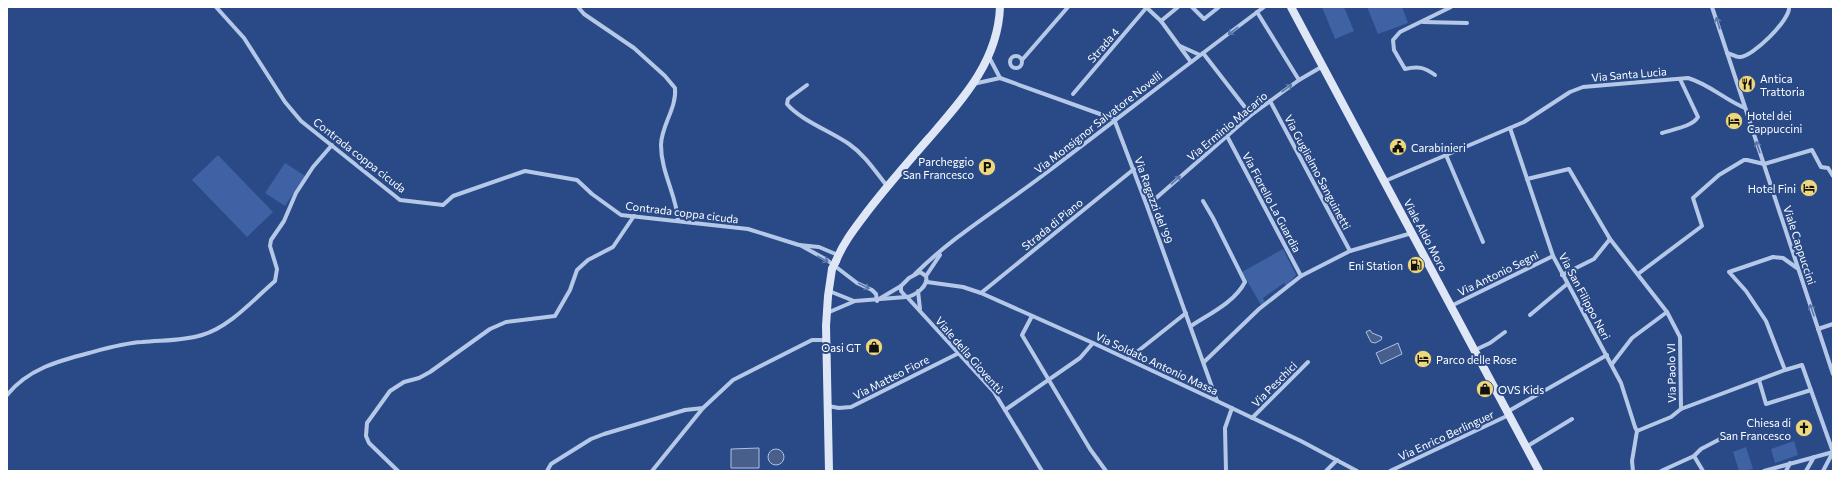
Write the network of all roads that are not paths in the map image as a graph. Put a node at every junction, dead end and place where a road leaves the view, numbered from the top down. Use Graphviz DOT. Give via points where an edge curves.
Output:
graph roads {
  1 [pos="216,7"];
  2 [pos="578,7"];
  3 [pos="1000,7"];
  4 [pos="1068,7"];
  5 [pos="1147,7"];
  6 [pos="1178,7"];
  7 [pos="1192,7"];
  8 [pos="1219,7"];
  9 [pos="1264,7"];
  10 [pos="1451,7"];
  11 [pos="1712,7"];
  12 [pos="1789,7"];
  13 [pos="1292,8"];
  14 [pos="1257,12"];
  15 [pos="1161,21"];
  16 [pos="1421,22"];
  17 [pos="1466,23"];
  18 [pos="1179,46"];
  19 [pos="1727,52"];
  20 [pos="1201,54"];
  21 [pos="989,57"];
  22 [pos="1022,60"];
  23 [pos="1191,62"];
  24 [pos="1323,66"];
  25 [pos="1435,75"];
  26 [pos="1000,78"];
  27 [pos="1680,79"];
  28 [pos="1299,80"];
  29 [pos="973,84"];
  30 [pos="807,85"];
  31 [pos="1073,94"];
  32 [pos="1270,101"];
  33 [pos="1746,108"];
  34 [pos="1251,115"];
  35 [pos="1114,120"];
  36 [pos="1510,128"];
  37 [pos="1662,133"];
  38 [pos="1227,136"];
  39 [pos="332,145"];
  40 [pos="1446,155"];
  41 [pos="1764,164"];
  42 [pos="1134,169"];
  43 [pos="1833,176"];
  44 [pos="1527,179"];
  45 [pos="1385,181"];
  46 [pos="887,186"];
  47 [pos="1203,201"];
  48 [pos="1147,206"];
  49 [pos="634,216"];
  50 [pos="678,221"];
  51 [pos="1412,233"];
  52 [pos="1610,239"];
  53 [pos="1484,242"];
  54 [pos="799,245"];
  55 [pos="944,249"];
  56 [pos="1350,251"];
  57 [pos="1553,256"];
  58 [pos="837,258"];
  59 [pos="1797,268"];
  60 [pos="915,274"];
  61 [pos="1638,274"];
  62 [pos="1562,275"];
  63 [pos="1301,276"];
  64 [pos="927,278"];
  65 [pos="1567,284"];
  66 [pos="901,286"];
  67 [pos="828,291"];
  68 [pos="918,291"];
  69 [pos="981,293"];
  70 [pos="907,297"];
  71 [pos="855,301"];
  72 [pos="877,301"];
  73 [pos="1451,306"];
  74 [pos="1667,312"];
  75 [pos="827,313"];
  76 [pos="921,313"];
  77 [pos="1186,313"];
  78 [pos="1530,315"];
  79 [pos="1032,316"];
  80 [pos="1833,324"];
  81 [pos="1191,326"];
  82 [pos="1818,328"];
  83 [pos="1505,332"];
  84 [pos="827,340"];
  85 [pos="1093,343"];
  86 [pos="1474,350"];
  87 [pos="959,353"];
  88 [pos="1607,355"];
  89 [pos="1128,359"];
  90 [pos="1204,362"];
  91 [pos="1308,362"];
  92 [pos="1612,364"];
  93 [pos="1785,370"];
  94 [pos="1833,374"];
  95 [pos="1048,379"];
  96 [pos="1759,380"];
  97 [pos="1811,390"];
  98 [pos="7,395"];
  99 [pos="1217,401"];
  100 [pos="828,406"];
  101 [pos="703,408"];
  102 [pos="1232,408"];
  103 [pos="1681,409"];
  104 [pos="1005,410"];
  105 [pos="1508,414"];
  106 [pos="1252,418"];
  107 [pos="1572,419"];
  108 [pos="1637,431"];
  109 [pos="1724,437"];
  110 [pos="1526,447"];
  111 [pos="1833,452"];
  112 [pos="1694,456"];
  113 [pos="1814,456"];
  114 [pos="1337,460"];
  115 [pos="1790,463"];
  116 [pos="1767,470"];
  117 [pos="398,471"];
  118 [pos="547,471"];
  119 [pos="652,471"];
  120 [pos="829,471"];
  121 [pos="1042,471"];
  122 [pos="1106,471"];
  123 [pos="1226,471"];
  124 [pos="1326,471"];
  125 [pos="1357,471"];
  126 [pos="1390,471"];
  127 [pos="1539,471"];
  128 [pos="1633,471"];
  129 [pos="1661,471"];
  130 [pos="1703,471"];
  131 [pos="1786,471"];
  132 [pos="1806,471"];
  133 [pos="1823,471"];
  1 -- 39 [label="street, Contrada coppa cicuda" via="244,38 285,102 302,121"];
  2 -- 50 [label="street" via="584,14 634,48 675,88 674,102 661,148 665,175"];
  3 -- 21 [label="main road" via="998,26"];
  4 -- 22 [label="street"];
  5 -- 15 [label="street"];
  5 -- 31 [label="street, Strada 4"];
  6 -- 15 [label="street"];
  7 -- 8 [label="street" via="1204,19"];
  9 -- 14 [label="street, Via Monsignor Salvatore Novelli"];
  10 -- 16 [label="street"];
  19 -- 11 [label="street, Viale Cappuccini, one-way"];
  12 -- 19 [label="street" via="1784,20 1751,54 1740,57"];
  13 -- 24 [label="main road, Viale Aldo Moro"];
  14 -- 20 [label="street, Via Monsignor Salvatore Novelli, one-way"];
  14 -- 28 [label="street"];
  15 -- 18 [label="street"];
  16 -- 17 [label="street"];
  16 -- 25 [label="street" via="1400,32 1393,40 1394,50 1405,69 1426,68"];
  18 -- 20 [label="street"];
  18 -- 23 [label="street"];
  19 -- 33 [label="street, Viale Cappuccini"];
  20 -- 23 [label="street, Via Monsignor Salvatore Novelli"];
  20 -- 34 [label="street"];
  21 -- 26 [label="street"];
  21 -- 29 [label="main road"];
  23 -- 35 [label="street, Via Monsignor Salvatore Novelli"];
  24 -- 28 [label="street, Via Erminio Macario"];
  24 -- 45 [label="main road, Viale Aldo Moro"];
  26 -- 29 [label="street"];
  26 -- 35 [label="street"];
  27 -- 33 [label="street, Via Santa Lucia" via="1697,81 1732,103"];
  27 -- 36 [label="street, Via Santa Lucia" via="1583,87 1570,92 1524,122"];
  27 -- 37 [label="street" via="1698,117 1685,125"];
  32 -- 28 [label="street, Via Erminio Macario, one-way"];
  29 -- 46 [label="main road"];
  30 -- 46 [label="street" via="788,99 787,104 861,153"];
  32 -- 34 [label="street, Via Erminio Macario"];
  32 -- 56 [label="street, Via Guglielmo Sanguinetti"];
  41 -- 33 [label="street, Viale Cappuccini, one-way"];
  34 -- 38 [label="street, Via Erminio Macario"];
  35 -- 42 [label="street, Via Ragazzi del '99"];
  35 -- 55 [label="street, Via Monsignor Salvatore Novelli"];
  36 -- 40 [label="street, Via Santa Lucia"];
  36 -- 44 [label="street, Via San Filippo Neri"];
  48 -- 38 [label="street, Via Erminio Macario, one-way"];
  38 -- 63 [label="street, Via Fiorello La Guardia"];
  39 -- 49 [label="street, Contrada coppa cicuda" via="400,200 443,205 453,196 525,171 577,180 621,215"];
  39 -- 98 [label="street" via="296,193 284,221 271,240 271,250 277,268 275,281 228,321 204,335 120,344 65,358 23,378"];
  40 -- 45 [label="street, Via Santa Lucia"];
  40 -- 53 [label="street"];
  41 -- 43 [label="street" via="1812,150 1821,167 1828,168"];
  41 -- 59 [label="street, Viale Cappuccini"];
  41 -- 61 [label="street" via="1744,160 1719,175 1693,198 1702,226"];
  42 -- 48 [label="street, Via Ragazzi del '99"];
  42 -- 69 [label="street, Strada di Piano"];
  44 -- 52 [label="street, Via Paolo VI" via="1569,169"];
  44 -- 57 [label="street, Via San Filippo Neri"];
  45 -- 51 [label="main road, Viale Aldo Moro"];
  46 -- 58 [label="main road" via="850,235"];
  47 -- 81 [label="street" via="1245,282 1241,290 1224,305"];
  48 -- 77 [label="street, Via Ragazzi del '99"];
  49 -- 50 [label="street, Contrada coppa cicuda"];
  49 -- 117 [label="street" via="613,247 588,260 577,270 570,290 555,316 506,322 490,330 430,372 404,382 390,391 367,422 366,436 369,443"];
  50 -- 54 [label="street, Contrada coppa cicuda" via="748,229"];
  51 -- 56 [label="street"];
  51 -- 73 [label="main road, Viale Aldo Moro"];
  52 -- 61 [label="street, Via Paolo VI"];
  52 -- 62 [label="street" via="1594,258"];
  54 -- 58 [label="street, Contrada coppa cicuda" via="819,247"];
  54 -- 72 [label="street, one-way" via="872,290"];
  55 -- 60 [label="street, Via Monsignor Salvatore Novelli"];
  55 -- 64 [label="street, Via Monsignor Salvatore Novelli"];
  56 -- 63 [label="street"];
  57 -- 62 [label="street, Via San Filippo Neri"];
  57 -- 73 [label="street, Via Antonio Segni"];
  58 -- 67 [label="main road, bridge"];
  82 -- 59 [label="street, Viale Cappuccini, one-way"];
  59 -- 93 [label="street" via="1784,258 1773,257 1729,272 1746,291 1766,321"];
  60 -- 64 [label="street, Via Soldato Antonio Massa" via="922,272"];
  60 -- 66 [label="street, Via Monsignor Salvatore Novelli"];
  61 -- 74 [label="street, Via Paolo VI"];
  62 -- 65 [label="street, Via San Filippo Neri"];
  63 -- 90 [label="street" via="1260,308"];
  64 -- 68 [label="street, Via Monsignor Salvatore Novelli"];
  64 -- 69 [label="street, Via Soldato Antonio Massa"];
  65 -- 78 [label="street"];
  65 -- 88 [label="street, Via San Filippo Neri"];
  66 -- 70 [label="street, Viale della Gioventù" via="901,291"];
  66 -- 72 [label="street, Via Monsignor Salvatore Novelli"];
  67 -- 71 [label="street"];
  67 -- 75 [label="main road"];
  68 -- 70 [label="street, Via Monsignor Salvatore Novelli"];
  68 -- 76 [label="street, Viale della Gioventù"];
  69 -- 79 [label="street, Via Soldato Antonio Massa"];
  70 -- 72 [label="street"];
  70 -- 76 [label="street, Viale della Gioventù"];
  71 -- 72 [label="street"];
  71 -- 75 [label="street"];
  73 -- 86 [label="main road, Viale Aldo Moro"];
  74 -- 92 [label="street" via="1632,338"];
  74 -- 103 [label="street, Via Paolo VI" via="1680,337"];
  75 -- 84 [label="main road"];
  76 -- 87 [label="street, Viale della Gioventù"];
  77 -- 81 [label="street, Via Ragazzi del '99"];
  77 -- 89 [label="street"];
  79 -- 85 [label="street, Via Soldato Antonio Massa"];
  79 -- 95 [label="street" via="1022,335"];
  80 -- 82 [label="street"];
  81 -- 90 [label="street, Via Ragazzi del '99"];
  82 -- 94 [label="street, Viale Cappuccini"];
  83 -- 86 [label="street"];
  84 -- 100 [label="main road"];
  84 -- 101 [label="street" via="812,340 758,366 733,380"];
  85 -- 89 [label="street, Via Soldato Antonio Massa"];
  85 -- 95 [label="street" via="1080,358"];
  86 -- 105 [label="main road, Viale Aldo Moro"];
  87 -- 100 [label="street, Via Matteo Fiore" via="851,407"];
  87 -- 104 [label="street, Viale della Gioventù" via="994,392"];
  88 -- 92 [label="street, Via San Filippo Neri"];
  88 -- 105 [label="street, Via Enrico Berlinguer"];
  89 -- 99 [label="street, Via Soldato Antonio Massa"];
  90 -- 99 [label="street, Via Ragazzi del '99"];
  91 -- 106 [label="street, Via Peschici"];
  92 -- 108 [label="street, Via San Filippo Neri"];
  93 -- 96 [label="street"];
  93 -- 97 [label="street" via="1802,364"];
  95 -- 104 [label="street"];
  95 -- 122 [label="street"];
  96 -- 97 [label="street" via="1766,404"];
  96 -- 103 [label="street"];
  97 -- 111 [label="street"];
  99 -- 102 [label="street, Via Soldato Antonio Massa"];
  100 -- 120 [label="main road"];
  101 -- 118 [label="street" via="686,410 591,439 551,464"];
  101 -- 119 [label="street"];
  102 -- 106 [label="street, Via Soldato Antonio Massa"];
  102 -- 123 [label="street" via="1224,428"];
  103 -- 108 [label="street, Via Paolo VI" via="1671,417"];
  104 -- 121 [label="street, Viale della Gioventù"];
  105 -- 110 [label="main road, Viale Aldo Moro"];
  105 -- 126 [label="street, Via Enrico Berlinguer"];
  106 -- 114 [label="street, Via Soldato Antonio Massa"];
  107 -- 110 [label="street"];
  108 -- 128 [label="street"];
  109 -- 112 [label="street" via="1700,449"];
  110 -- 127 [label="main road, Viale Aldo Moro"];
  111 -- 113 [label="street"];
  111 -- 133 [label="street"];
  112 -- 129 [label="street"];
  112 -- 130 [label="street"];
  113 -- 115 [label="street"];
  113 -- 132 [label="street"];
  114 -- 124 [label="street"];
  114 -- 125 [label="street, Via Soldato Antonio Massa"];
  115 -- 116 [label="street"];
  115 -- 131 [label="street"];
}
